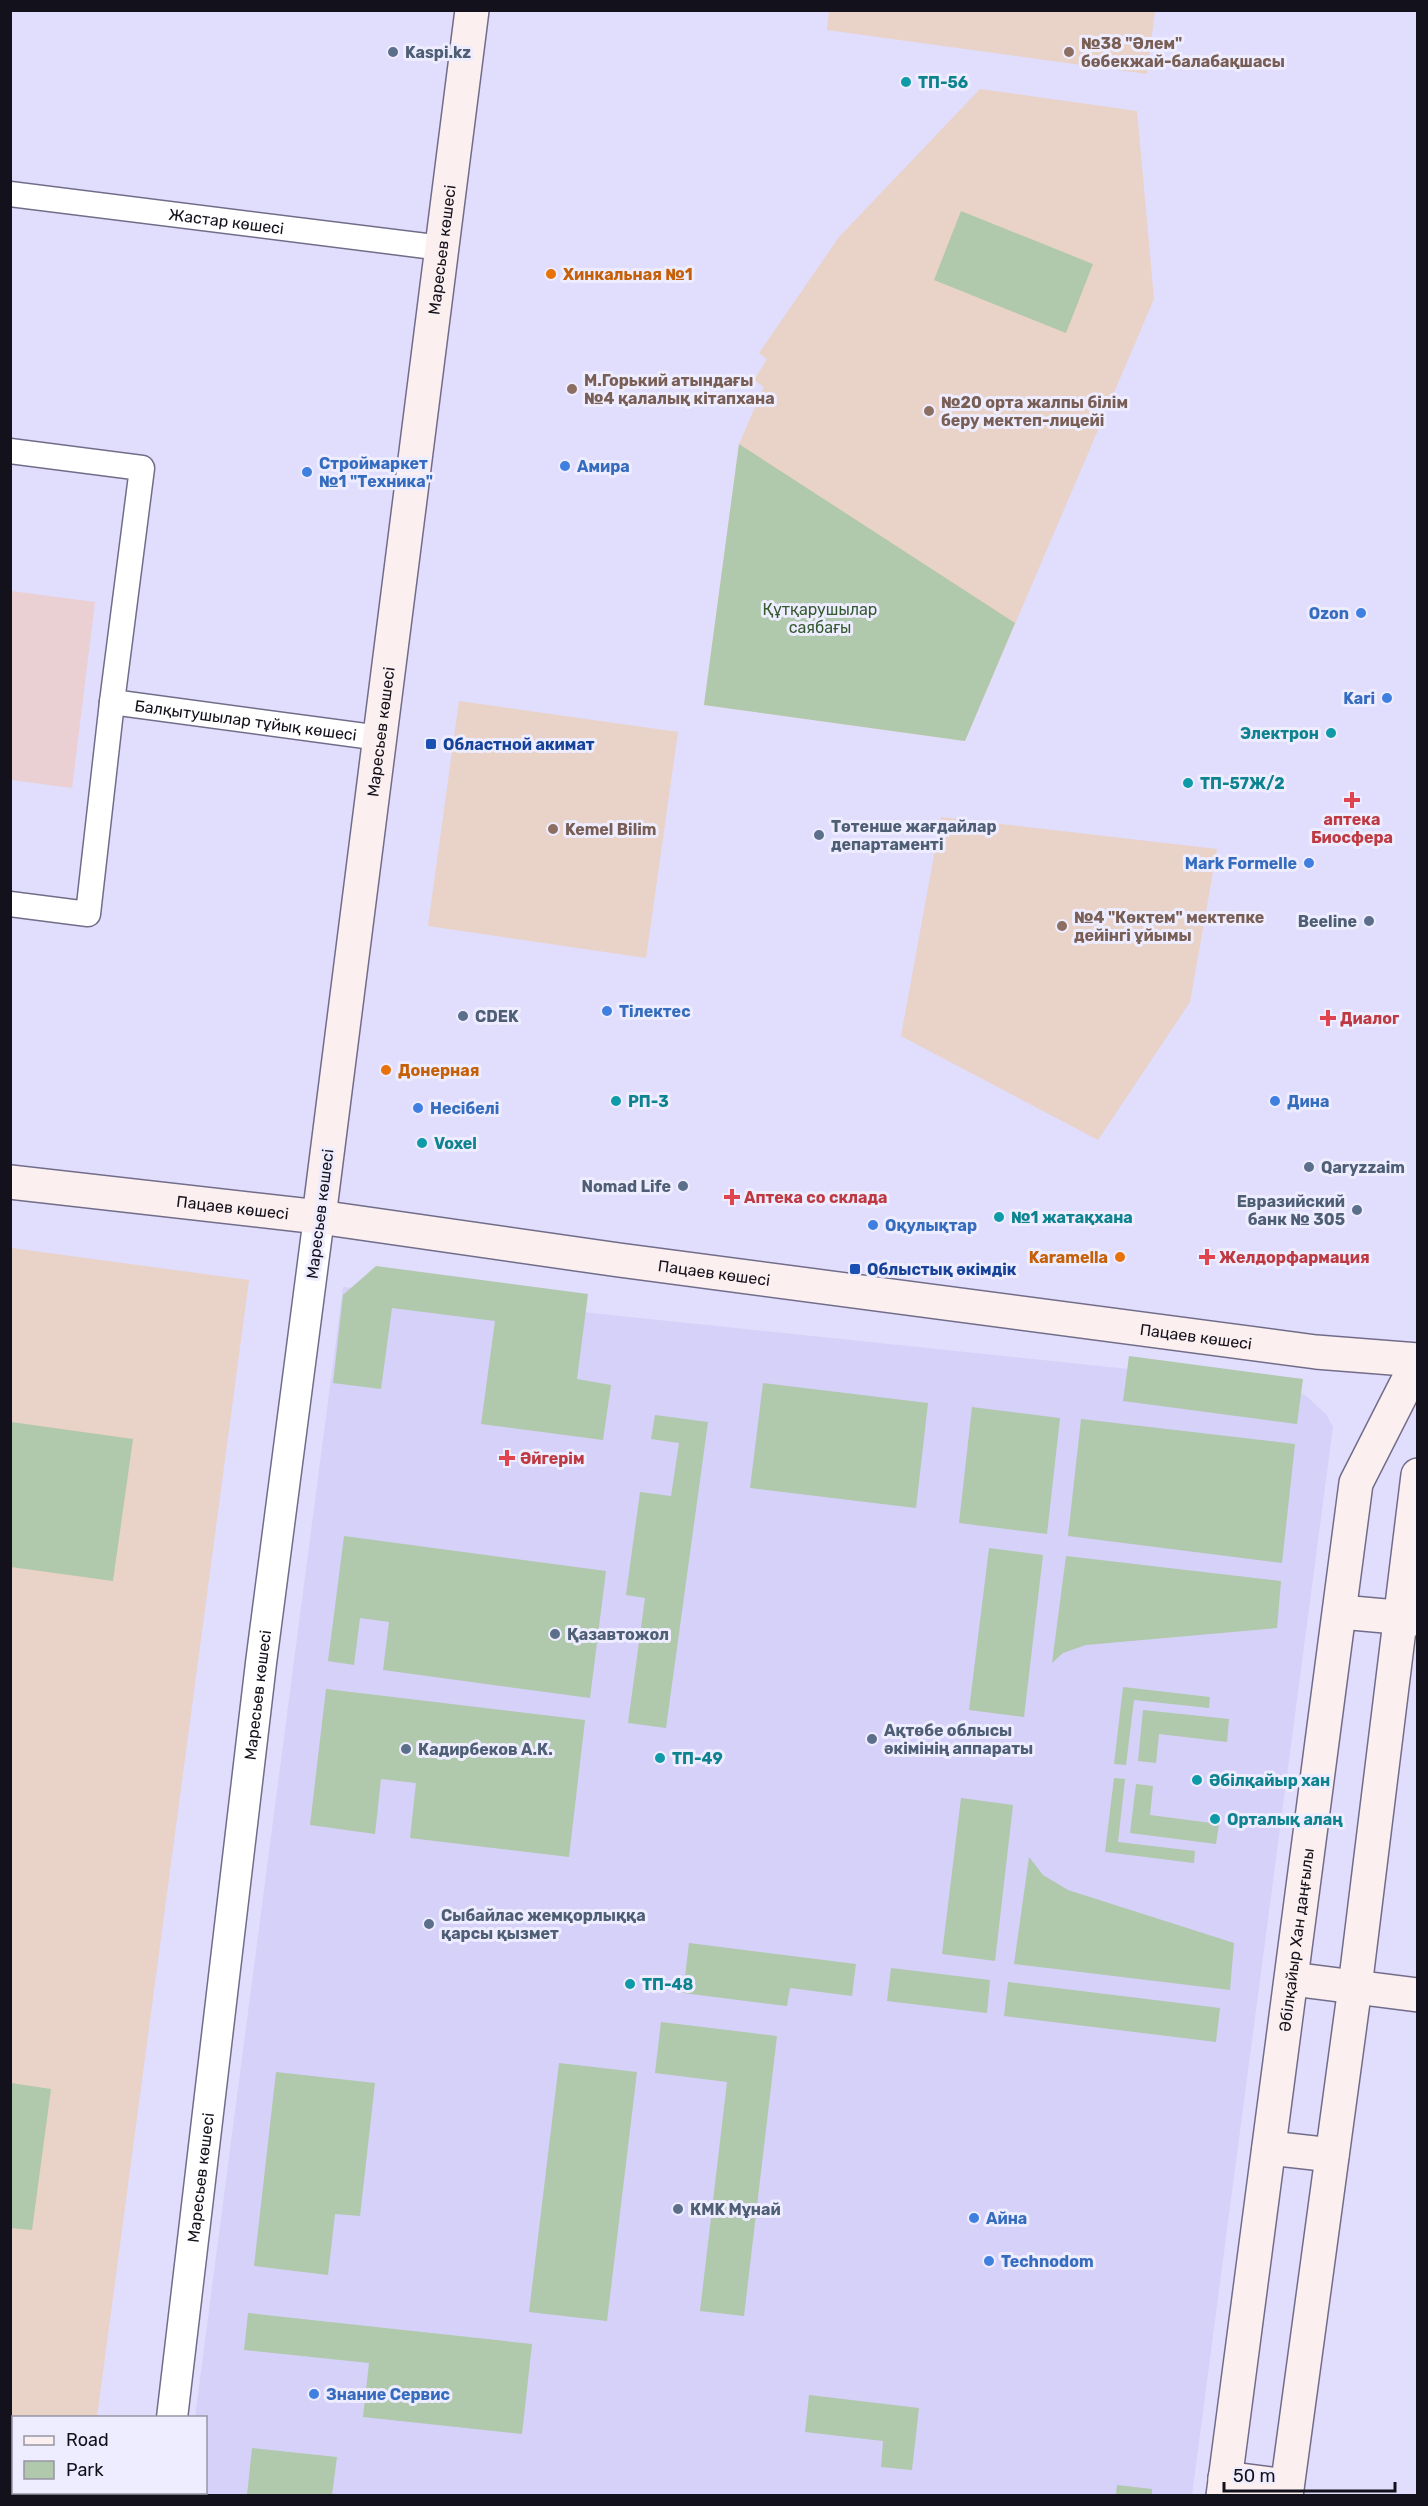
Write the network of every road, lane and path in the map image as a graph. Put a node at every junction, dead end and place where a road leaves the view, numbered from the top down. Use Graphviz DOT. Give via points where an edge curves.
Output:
graph roads {
  1 [pos="472,10"];
  2 [pos="10,194"];
  3 [pos="442,248"];
  4 [pos="10,451"];
  5 [pos="112,702"];
  6 [pos="380,738"];
  7 [pos="10,904"];
  8 [pos="10,1182"];
  9 [pos="320,1217"];
  10 [pos="1418,1361"];
  11 [pos="1418,1475"];
  12 [pos="1341,1612"];
  13 [pos="1409,1619"];
  14 [pos="1292,1978"];
  15 [pos="1354,1987"];
  16 [pos="1418,1995"];
  17 [pos="1269,2148"];
  18 [pos="1332,2155"];
  19 [pos="172,2416"];
  20 [pos="1224,2487"];
  21 [pos="1286,2491"];
  1 -- 3 [label="main road, Маресьев көшесі"];
  2 -- 3 [label="street, Жастар көшесі"];
  3 -- 6 [label="main road, Маресьев көшесі"];
  4 -- 5 [label="street, Балқытушылар тұйық көшесі" via="142,468"];
  5 -- 6 [label="street, Балқытушылар тұйық көшесі"];
  5 -- 7 [label="street, Балқытушылар тұйық көшесі" via="88,914"];
  6 -- 9 [label="main road, Маресьев көшесі"];
  8 -- 9 [label="main road, Пацаев көшесі"];
  9 -- 10 [label="main road, Пацаев көшесі" via="1316,1352"];
  9 -- 19 [label="street, Маресьев көшесі" via="260,1675"];
  10 -- 12 [label="main road, Әбілқайыр Хан даңғылы" via="1356,1483"];
  11 -- 13 [label="main road"];
  12 -- 13 [label="main road"];
  12 -- 14 [label="main road, Әбілқайыр Хан даңғылы"];
  13 -- 15 [label="main road"];
  14 -- 15 [label="main road"];
  14 -- 17 [label="main road, Әбілқайыр Хан даңғылы"];
  15 -- 16 [label="main road"];
  15 -- 18 [label="main road"];
  17 -- 18 [label="main road"];
  17 -- 20 [label="main road, Әбілқайыр Хан даңғылы"];
  18 -- 21 [label="main road"];
  20 -- 21 [label="main road"];
}
